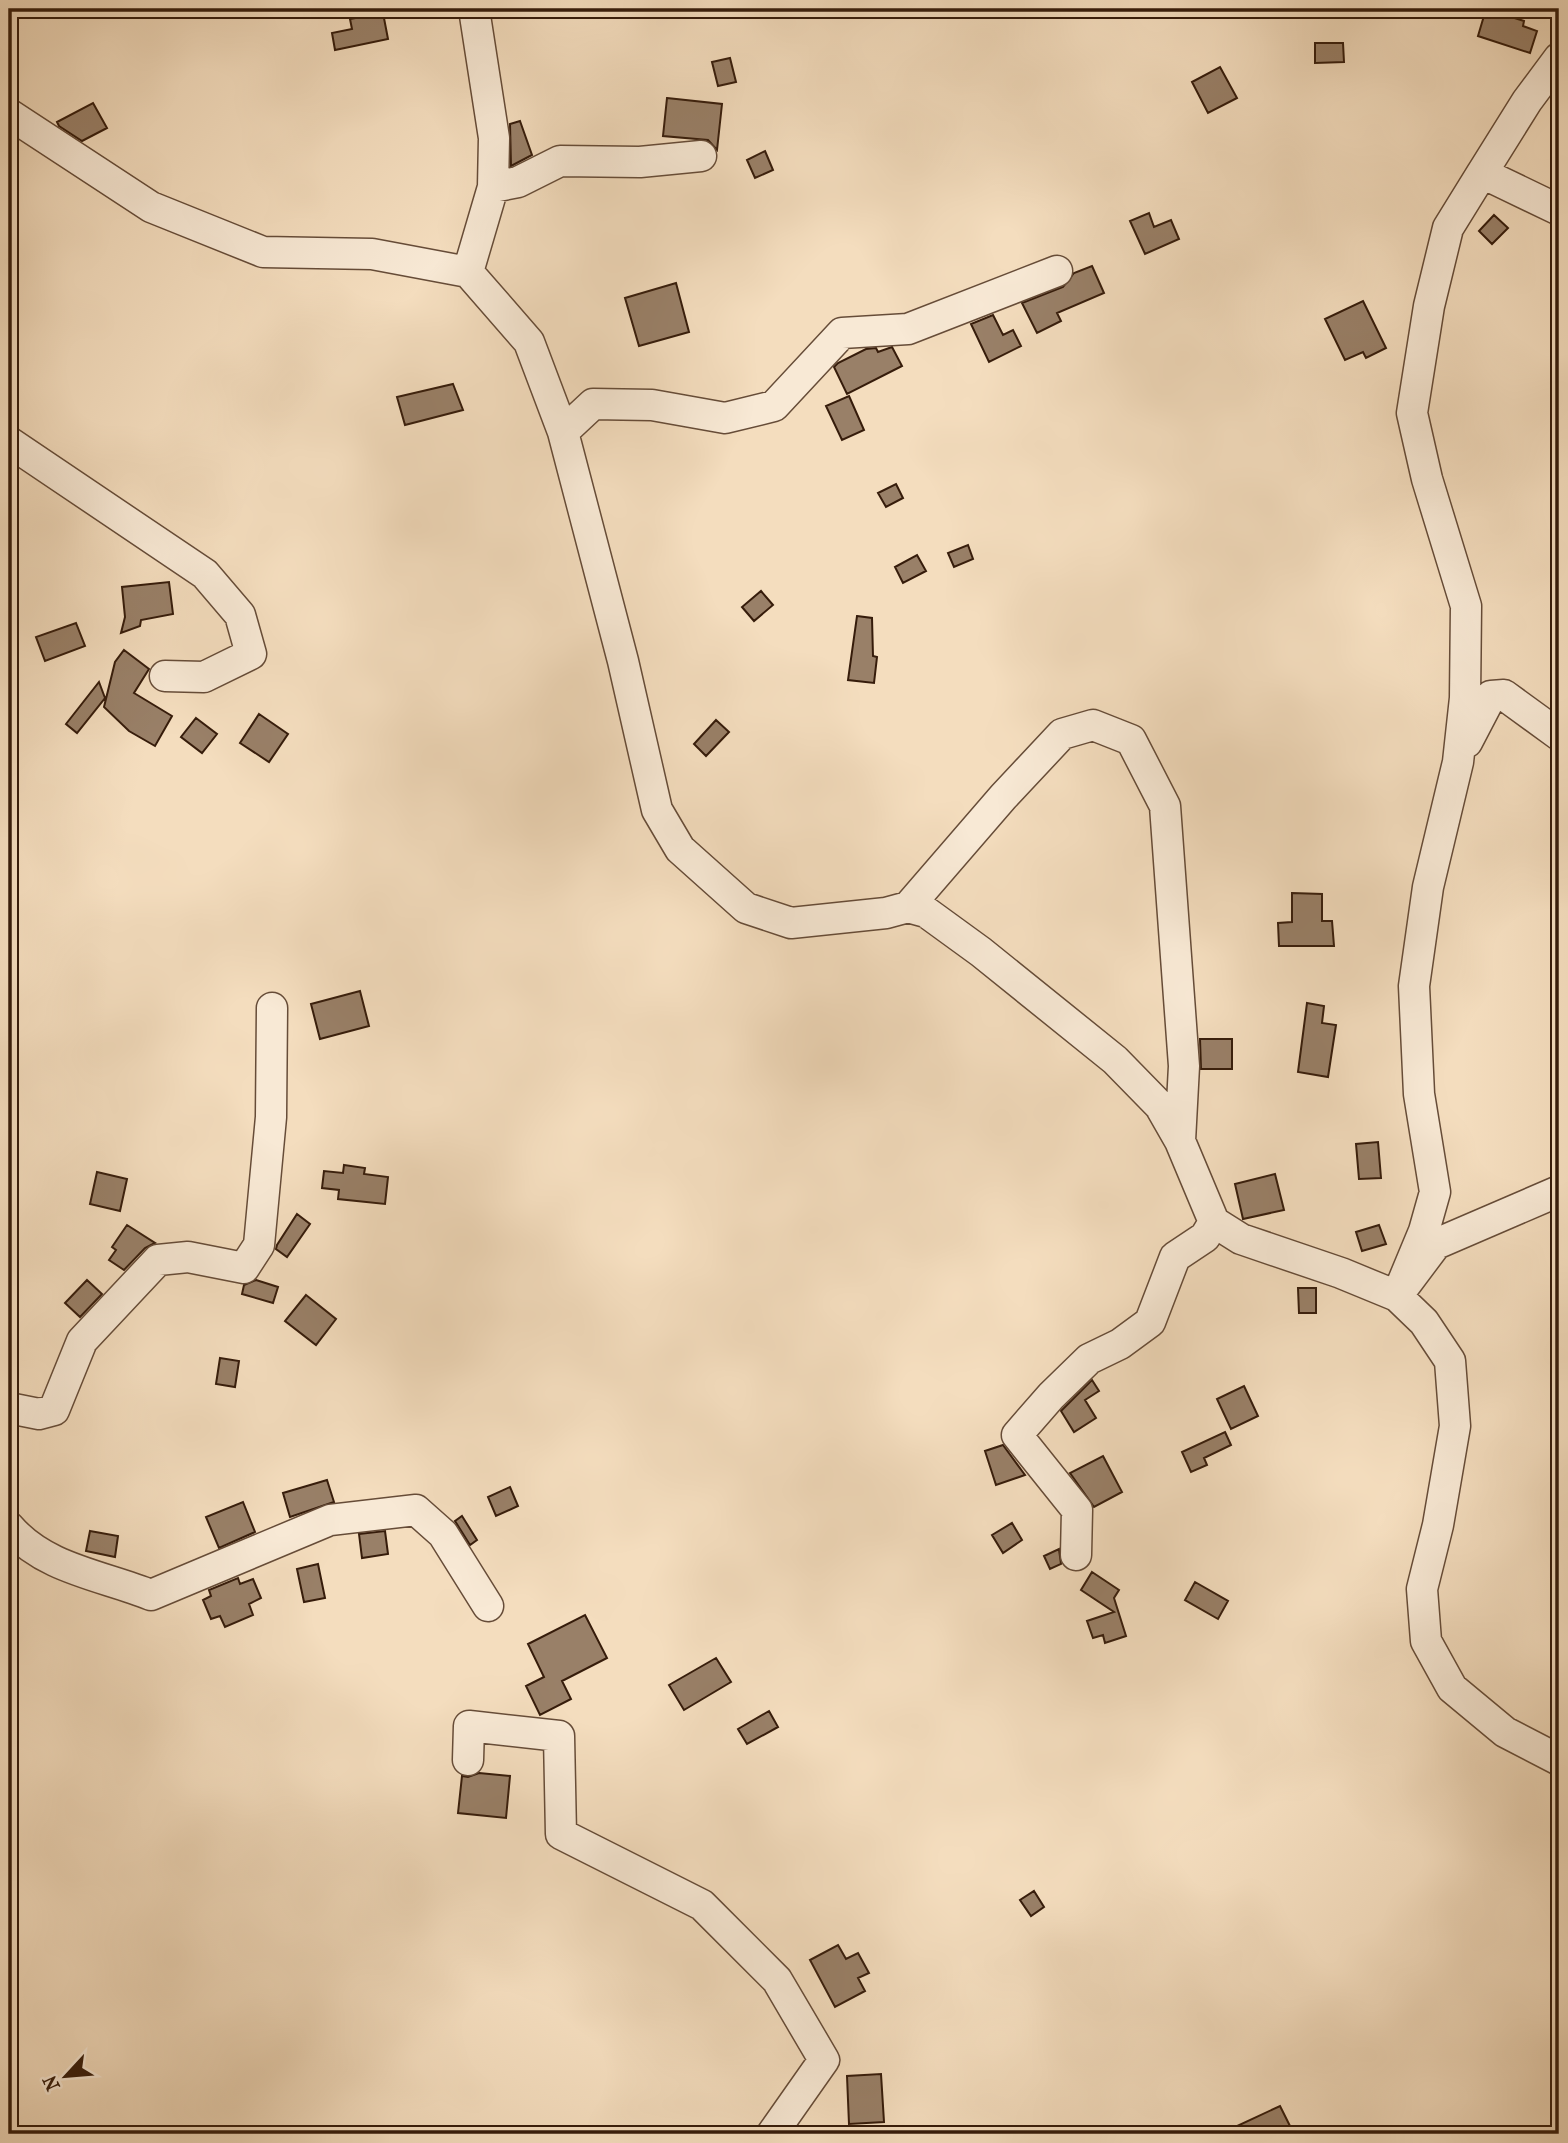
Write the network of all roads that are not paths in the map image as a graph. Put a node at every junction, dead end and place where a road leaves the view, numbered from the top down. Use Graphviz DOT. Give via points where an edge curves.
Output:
graph roads {
  1 [pos="474,9"];
  2 [pos="1559,58"];
  3 [pos="9,114"];
  4 [pos="701,156"];
  5 [pos="1482,173"];
  6 [pos="493,187"];
  7 [pos="1559,210"];
  8 [pos="1057,271"];
  9 [pos="468,272"];
  10 [pos="562,432"];
  11 [pos="9,442"];
  12 [pos="165,676"];
  13 [pos="1559,735"];
  14 [pos="1458,762"];
  15 [pos="908,907"];
  16 [pos="272,1007"];
  17 [pos="1181,1141"];
  18 [pos="1559,1191"];
  19 [pos="1214,1222"];
  20 [pos="1397,1296"];
  21 [pos="9,1408"];
  22 [pos="9,1527"];
  23 [pos="1076,1555"];
  24 [pos="488,1606"];
  25 [pos="468,1760"];
  26 [pos="1559,1760"];
  27 [pos="772,2134"];
  1 -- 6 [label="street" via="494,138"];
  2 -- 5 [label="street"];
  3 -- 9 [label="street" via="151,207 263,253 372,254"];
  4 -- 6 [label="street" via="640,162 560,161 518,182"];
  5 -- 7 [label="street"];
  5 -- 14 [label="street" via="1448,228 1429,306 1412,413 1466,606 1465,698"];
  6 -- 9 [label="street"];
  8 -- 10 [label="street" via="908,329 842,333 774,406 725,418 652,405 593,404"];
  9 -- 10 [label="street" via="530,342"];
  10 -- 15 [label="street" via="657,810 680,849 746,908 791,923"];
  11 -- 12 [label="street" via="169,547 205,574 240,615 251,654 204,677"];
  13 -- 14 [label="street" via="1504,695 1491,696"];
  14 -- 20 [label="street" via="1428,887 1414,986 1419,1094 1435,1192"];
  15 -- 17 [label="street" via="926,912 981,952 1115,1060 1160,1106"];
  15 -- 17 [label="street" via="1062,734 1093,725 1131,740 1165,806 1184,1066"];
  16 -- 21 [label="street" via="271,1117 259,1245 244,1268 188,1257 158,1260 82,1341 54,1410 38,1413"];
  17 -- 19 [label="street"];
  18 -- 20 [label="street" via="1436,1244"];
  19 -- 20 [label="street" via="1241,1239"];
  19 -- 23 [label="street" via="1205,1237 1175,1258 1150,1322 1121,1344 1089,1359 1017,1435 1077,1510"];
  20 -- 26 [label="street" via="1424,1322 1450,1361 1455,1426 1422,1589 1426,1641 1452,1688 1505,1732"];
  22 -- 24 [label="street" via="28,1548 151,1595 330,1520 416,1510 443,1534"];
  25 -- 27 [label="street" via="469,1726 559,1736 561,1834 702,1905 777,1980 824,2060"];
}
